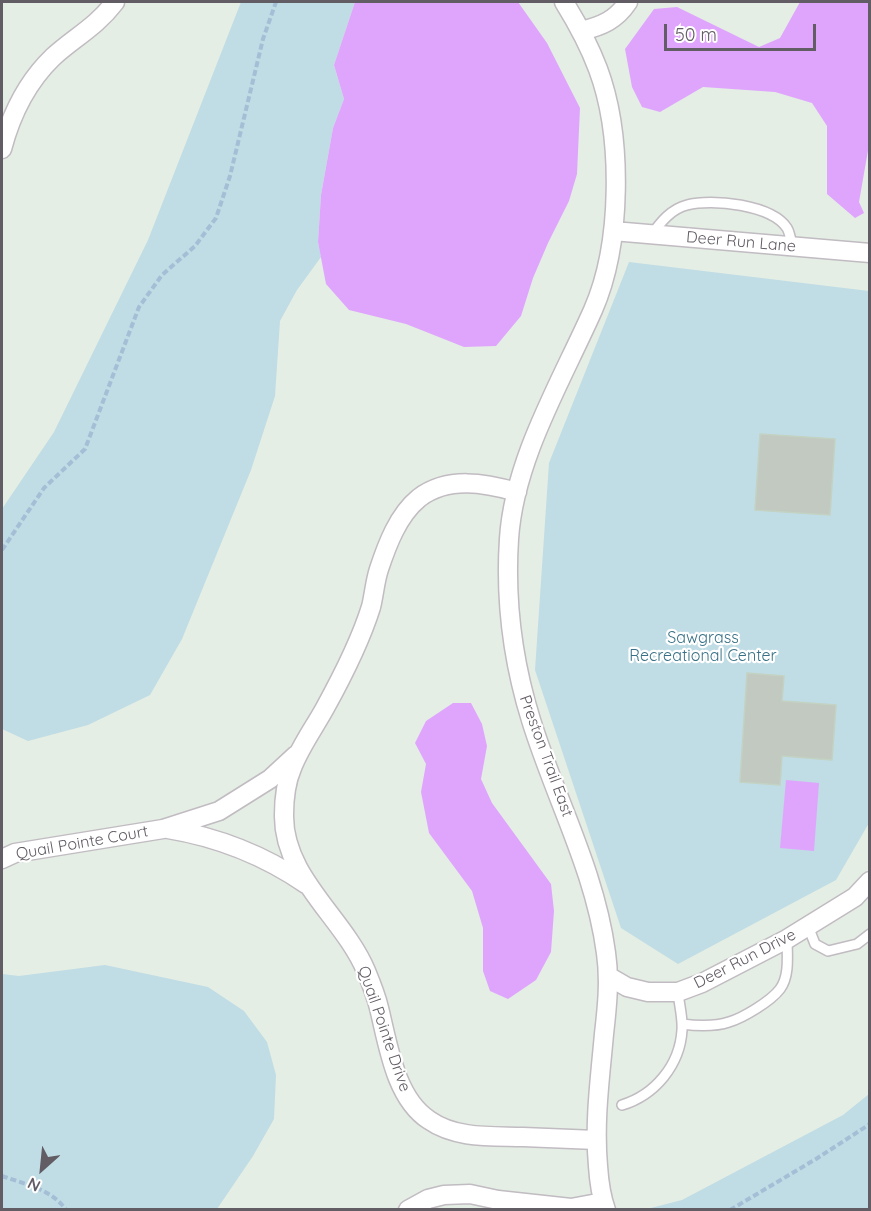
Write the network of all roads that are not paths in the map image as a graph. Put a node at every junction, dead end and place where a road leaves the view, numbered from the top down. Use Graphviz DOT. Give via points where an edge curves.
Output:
graph roads {
  1 [pos="115,2"];
  2 [pos="564,2"];
  3 [pos="628,2"];
  4 [pos="581,31"];
  5 [pos="2,149"];
  6 [pos="612,231"];
  7 [pos="652,234"];
  8 [pos="792,246"];
  9 [pos="870,253"];
  10 [pos="517,492"];
  11 [pos="299,751"];
  12 [pos="163,829"];
  13 [pos="2,859"];
  14 [pos="870,881"];
  15 [pos="308,885"];
  16 [pos="808,926"];
  17 [pos="870,934"];
  18 [pos="787,939"];
  19 [pos="608,976"];
  20 [pos="678,992"];
  21 [pos="682,1024"];
  22 [pos="622,1106"];
  23 [pos="596,1140"];
  24 [pos="605,1206"];
  25 [pos="408,1209"];
  26 [pos="571,1209"];
  1 -- 5 [label="street" via="34,79 18,103"];
  2 -- 4 [label="street, Preston Trail East"];
  3 -- 4 [label="street" via="613,19"];
  4 -- 6 [label="street, Preston Trail East" via="598,71 615,146"];
  6 -- 7 [label="street, Deer Run Lane"];
  6 -- 10 [label="street, Preston Trail East" via="595,306 540,423"];
  7 -- 8 [label="street, Deer Run Lane"];
  7 -- 8 [label="lane" via="664,217 686,205 711,202 761,210 777,218 788,229"];
  8 -- 9 [label="street, Deer Run Lane"];
  10 -- 11 [label="street, Quail Pointe Drive" via="489,484 460,483 419,498 404,514 379,570 361,633"];
  10 -- 19 [label="street, Preston Trail East" via="507,578 520,680 531,722 585,863 607,955"];
  11 -- 12 [label="street, Quail Pointe Drive" via="270,779 237,801"];
  11 -- 15 [label="street, Quail Pointe Drive" via="286,788 284,817 292,856"];
  12 -- 13 [label="street, Quail Pointe Court" via="15,853"];
  12 -- 15 [label="street, Quail Pointe Drive" via="206,837 249,853"];
  14 -- 16 [label="street, Deer Run Drive" via="855,897"];
  15 -- 23 [label="street, Quail Pointe Drive" via="347,935 366,969 393,1063 408,1098 423,1115 449,1130 471,1135"];
  16 -- 17 [label="lane" via="814,944 828,951 857,944"];
  16 -- 18 [label="street, Deer Run Drive"];
  18 -- 20 [label="street, Deer Run Drive"];
  18 -- 21 [label="lane" via="787,970 781,989 764,1003 728,1023"];
  19 -- 20 [label="street, Deer Run Drive" via="627,987 648,992"];
  19 -- 23 [label="street, Preston Trail East"];
  20 -- 21 [label="lane"];
  21 -- 22 [label="lane" via="678,1050 669,1070 653,1089"];
  23 -- 24 [label="street, Preston Trail East"];
  24 -- 26 [label="street"];
  25 -- 26 [label="street" via="436,1197 470,1194"];
}
